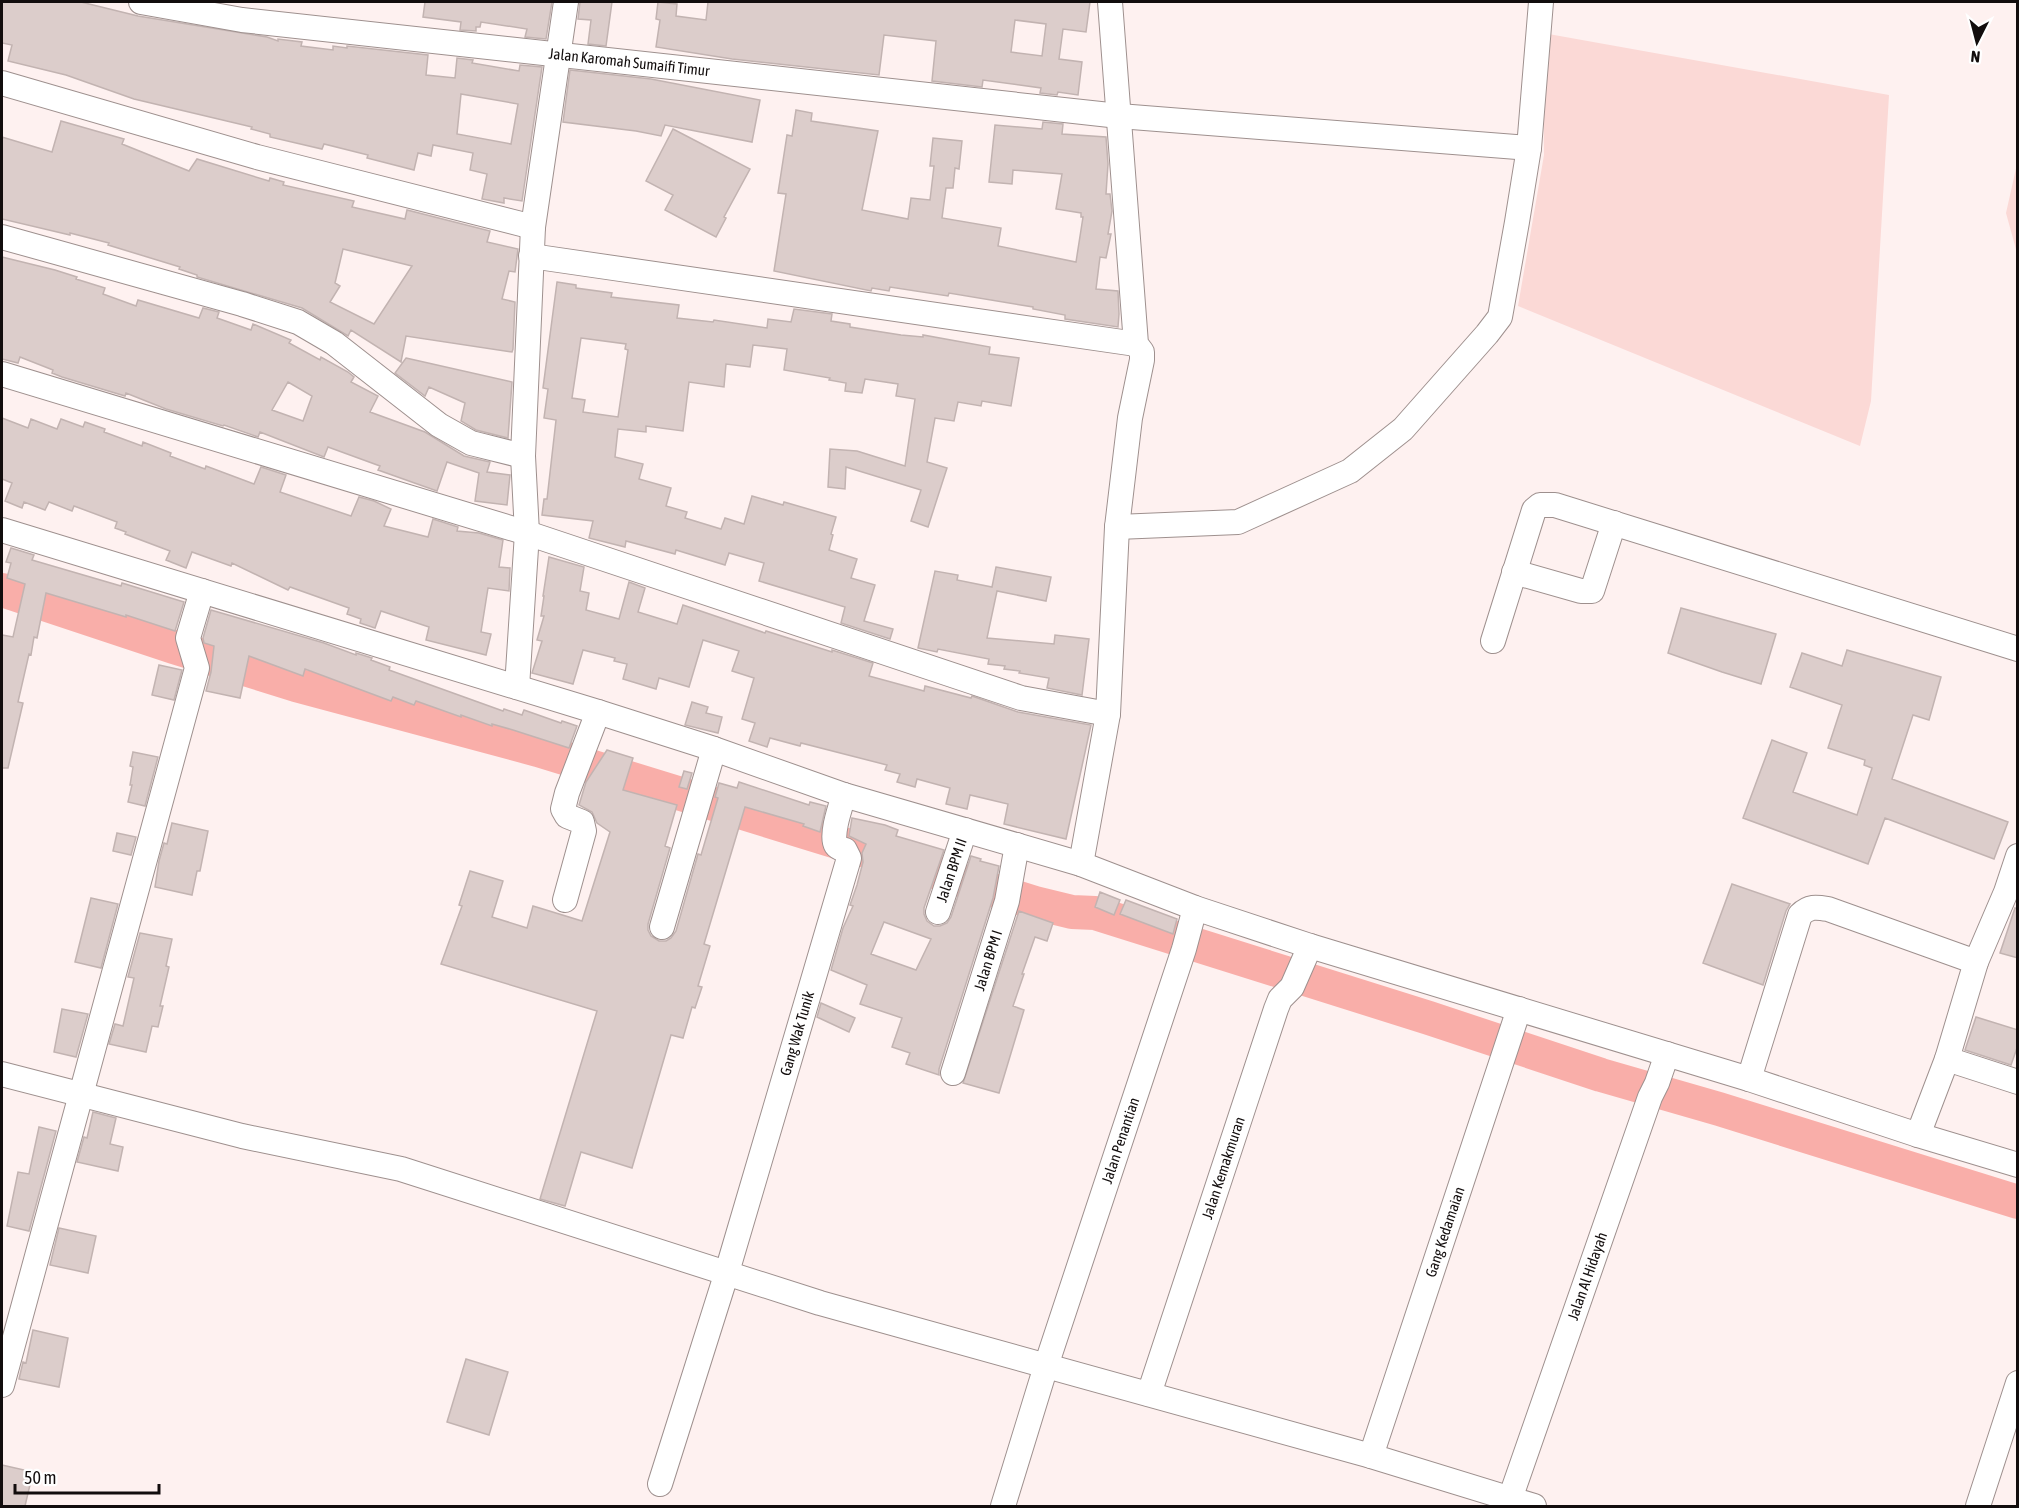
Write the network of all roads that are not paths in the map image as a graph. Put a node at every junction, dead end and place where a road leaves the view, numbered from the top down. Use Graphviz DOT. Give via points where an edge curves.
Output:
graph roads {
  1 [pos="141,2"];
  2 [pos="566,2"];
  3 [pos="1110,2"];
  4 [pos="1541,2"];
  5 [pos="559,55"];
  6 [pos="2,83"];
  7 [pos="1119,116"];
  8 [pos="1529,148"];
  9 [pos="533,227"];
  10 [pos="2,237"];
  11 [pos="531,256"];
  12 [pos="1136,344"];
  13 [pos="2,374"];
  14 [pos="524,456"];
  15 [pos="1614,523"];
  16 [pos="1117,527"];
  17 [pos="527,533"];
  18 [pos="3,535"];
  19 [pos="1514,572"];
  20 [pos="202,591"];
  21 [pos="1493,641"];
  22 [pos="2018,650"];
  23 [pos="517,687"];
  24 [pos="598,712"];
  25 [pos="1108,714"];
  26 [pos="714,749"];
  27 [pos="844,795"];
  28 [pos="965,830"];
  29 [pos="1017,844"];
  30 [pos="2018,856"];
  31 [pos="1081,864"];
  32 [pos="2012,893"];
  33 [pos="565,900"];
  34 [pos="1195,908"];
  35 [pos="938,912"];
  36 [pos="662,927"];
  37 [pos="1310,946"];
  38 [pos="1976,962"];
  39 [pos="1519,1009"];
  40 [pos="1667,1054"];
  41 [pos="1947,1059"];
  42 [pos="1753,1069"];
  43 [pos="953,1073"];
  44 [pos="2,1074"];
  45 [pos="2018,1082"];
  46 [pos="79,1099"];
  47 [pos="1923,1122"];
  48 [pos="2018,1165"];
  49 [pos="724,1279"];
  50 [pos="1044,1374"];
  51 [pos="2018,1383"];
  52 [pos="2,1385"];
  53 [pos="1149,1394"];
  54 [pos="1371,1456"];
  55 [pos="660,1484"];
  56 [pos="1510,1499"];
  57 [pos="1003,1506"];
  58 [pos="1534,1506"];
  59 [pos="1978,1506"];
  1 -- 5 [label="street, Jalan Karomah Sumaifi Timur" via="242,20"];
  2 -- 5 [label="street"];
  3 -- 7 [label="street"];
  4 -- 8 [label="street"];
  5 -- 7 [label="street, Jalan Karomah Sumaifi Timur"];
  5 -- 9 [label="street"];
  6 -- 9 [label="street" via="256,157"];
  7 -- 8 [label="street, Jalan Karomah Sumaifi Timur"];
  7 -- 12 [label="street"];
  8 -- 16 [label="street" via="1500,317 1403,429 1350,471 1238,522"];
  9 -- 11 [label="street"];
  10 -- 14 [label="street" via="298,322 333,343 440,425 471,443"];
  11 -- 12 [label="street"];
  11 -- 14 [label="street"];
  12 -- 16 [label="street" via="1142,360 1130,418"];
  13 -- 17 [label="street"];
  14 -- 17 [label="street"];
  15 -- 19 [label="street" via="1540,504 1534,510"];
  15 -- 19 [label="street" via="1592,591"];
  15 -- 22 [label="street"];
  16 -- 25 [label="street"];
  17 -- 23 [label="street"];
  17 -- 25 [label="street" via="1021,698"];
  18 -- 20 [label="street"];
  19 -- 21 [label="street"];
  20 -- 23 [label="street"];
  20 -- 46 [label="street" via="188,630 197,668"];
  23 -- 24 [label="street"];
  24 -- 26 [label="street"];
  24 -- 33 [label="street" via="563,809 567,816 582,822 584,831"];
  25 -- 31 [label="street"];
  26 -- 27 [label="street"];
  26 -- 36 [label="street"];
  27 -- 28 [label="street"];
  27 -- 49 [label="street, Gang Wak Tunik" via="835,838 837,847 845,850 849,858"];
  28 -- 29 [label="street"];
  28 -- 35 [label="street, Jalan BPM II"];
  29 -- 31 [label="street"];
  29 -- 43 [label="street, Jalan BPM I" via="1008,893"];
  30 -- 32 [label="street"];
  31 -- 34 [label="street"];
  32 -- 38 [label="street"];
  34 -- 37 [label="street"];
  34 -- 50 [label="street, Jalan Penantian"];
  37 -- 39 [label="street"];
  37 -- 53 [label="street, Jalan Kemakmuran" via="1297,979 1276,1009"];
  38 -- 41 [label="street"];
  38 -- 42 [label="street" via="1828,909 1807,909 1800,915"];
  39 -- 40 [label="street"];
  39 -- 54 [label="street, Gang Kedamaian"];
  40 -- 42 [label="street"];
  40 -- 56 [label="street, Jalan Al Hidayah"];
  41 -- 45 [label="street"];
  41 -- 47 [label="street"];
  42 -- 47 [label="street"];
  44 -- 46 [label="street"];
  46 -- 49 [label="street" via="401,1169"];
  46 -- 52 [label="street"];
  47 -- 48 [label="street"];
  49 -- 50 [label="street" via="820,1303"];
  49 -- 55 [label="street"];
  50 -- 53 [label="street"];
  50 -- 57 [label="street, Jalan Penantian"];
  51 -- 59 [label="street"];
  53 -- 54 [label="street"];
  54 -- 56 [label="street"];
  56 -- 58 [label="street"];
}
